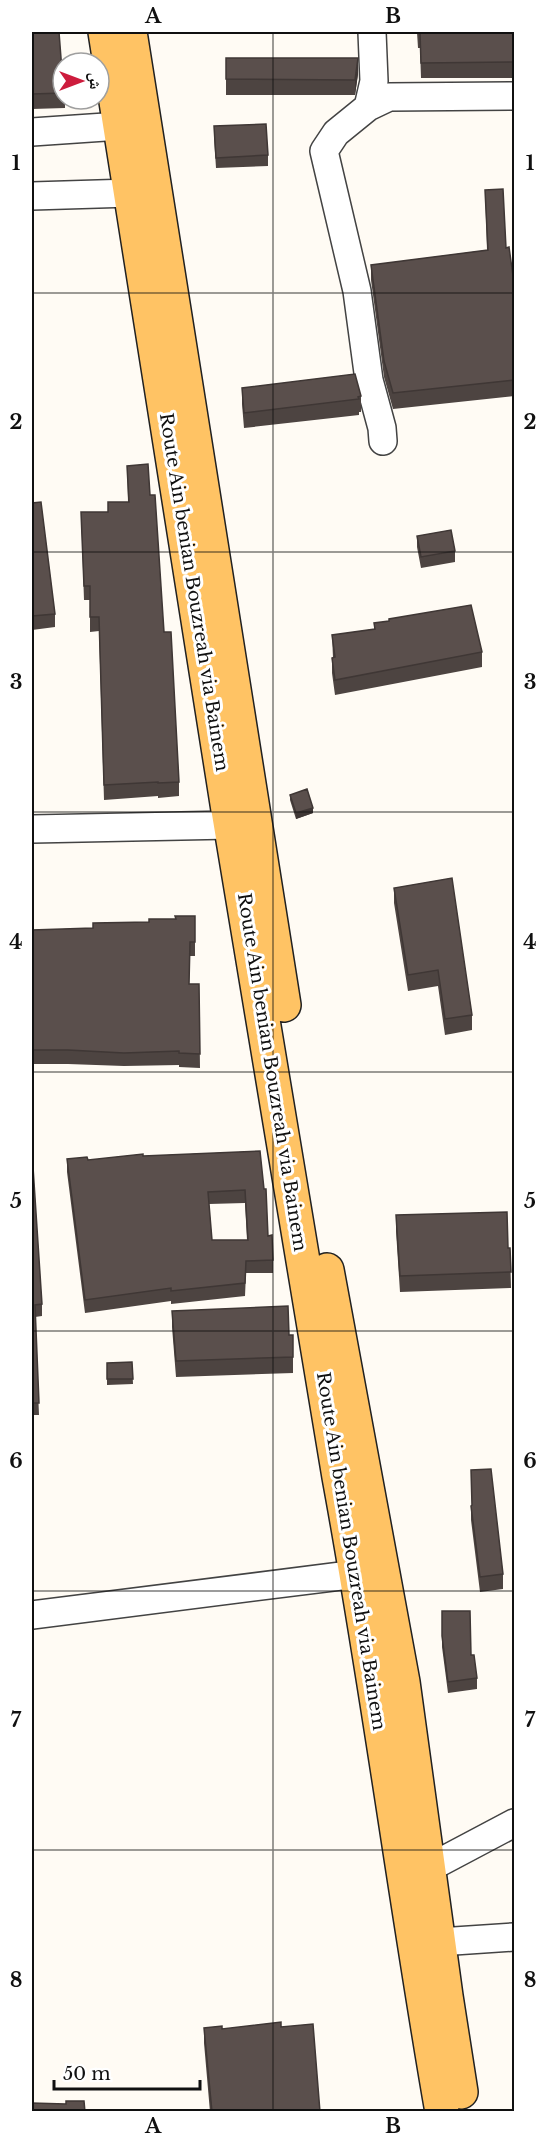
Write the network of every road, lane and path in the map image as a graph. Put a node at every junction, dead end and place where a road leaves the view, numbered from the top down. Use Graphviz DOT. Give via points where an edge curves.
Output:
graph roads {
  1 [pos="105,32"];
  2 [pos="130,32"];
  3 [pos="372,32"];
  4 [pos="514,96"];
  5 [pos="368,106"];
  6 [pos="120,126"];
  7 [pos="32,132"];
  8 [pos="131,193"];
  9 [pos="32,196"];
  10 [pos="383,441"];
  11 [pos="231,825"];
  12 [pos="32,829"];
  13 [pos="357,1574"];
  14 [pos="32,1615"];
  15 [pos="514,1823"];
  16 [pos="429,1868"];
  17 [pos="514,1937"];
  18 [pos="439,1942"];
  19 [pos="442,2112"];
  20 [pos="464,2112"];
  1 -- 6 [label="main road, Route Ain benian Bouzreah via Bainem"];
  2 -- 16 [label="main road, Route Ain benian Bouzreah via Bainem" via="316,1205 403,1682"];
  3 -- 5 [label="street" via="374,81"];
  4 -- 5 [label="street" via="389,97"];
  5 -- 10 [label="street" via="336,133 324,151 357,291 369,380"];
  6 -- 7 [label="street"];
  6 -- 8 [label="main road, Route Ain benian Bouzreah via Bainem"];
  8 -- 9 [label="street"];
  8 -- 11 [label="main road, Route Ain benian Bouzreah via Bainem"];
  11 -- 12 [label="street"];
  11 -- 13 [label="main road, Route Ain benian Bouzreah via Bainem"];
  13 -- 14 [label="street"];
  13 -- 19 [label="main road, Route Ain benian Bouzreah via Bainem"];
  15 -- 16 [label="street"];
  16 -- 18 [label="main road, Route Ain benian Bouzreah via Bainem"];
  17 -- 18 [label="street"];
  18 -- 20 [label="main road, Route Ain benian Bouzreah via Bainem"];
}
